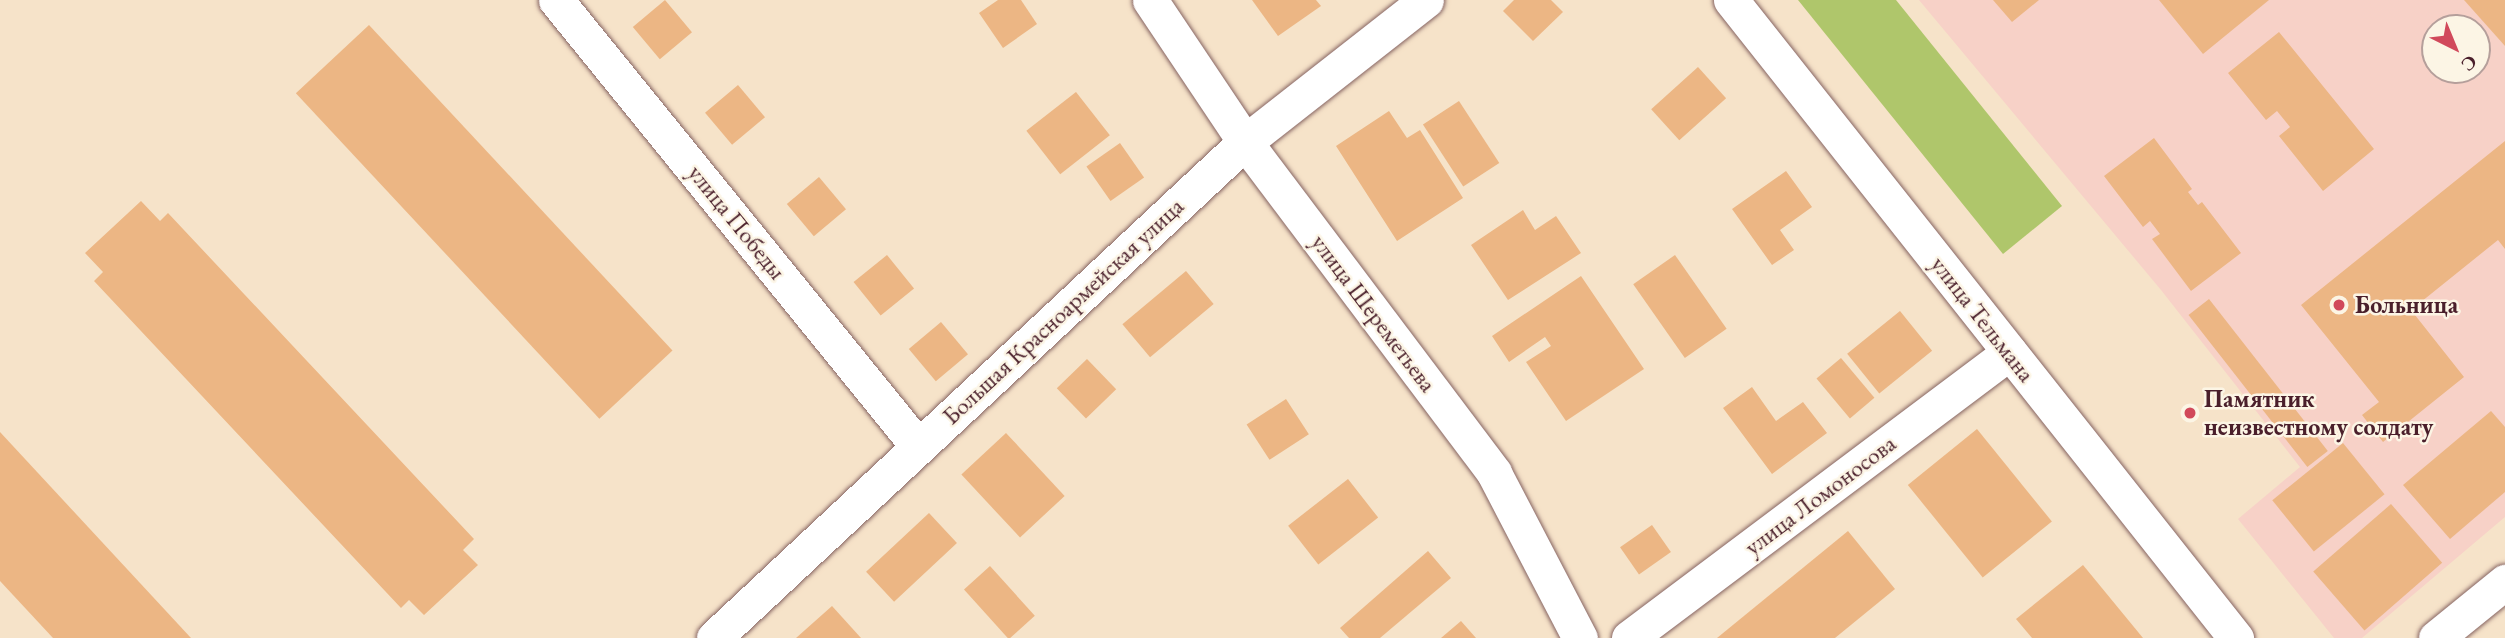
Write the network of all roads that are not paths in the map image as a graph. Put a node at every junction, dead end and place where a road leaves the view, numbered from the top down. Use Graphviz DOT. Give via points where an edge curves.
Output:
graph roads {
  1 [pos="556,0"];
  2 [pos="1150,0"];
  3 [pos="1426,0"];
  4 [pos="1731,0"];
  5 [pos="1245,142"];
  6 [pos="2010,352"];
  7 [pos="918,445"];
  8 [pos="2505,582"];
  9 [pos="714,638"];
  10 [pos="1580,638"];
  11 [pos="1629,638"];
  12 [pos="2236,638"];
  13 [pos="2436,638"];
  1 -- 7 [label="street, улица Победы"];
  2 -- 5 [label="street, улица Шереметьева"];
  3 -- 5 [label="street, Большая Красноармейская улица"];
  4 -- 6 [label="street, улица Тельмана"];
  5 -- 7 [label="street, Большая Красноармейская улица"];
  5 -- 10 [label="street, улица Шереметьева" via="1494,473"];
  6 -- 11 [label="street, улица Ломоносова"];
  6 -- 12 [label="street, улица Тельмана"];
  7 -- 9 [label="street, Большая Красноармейская улица"];
  8 -- 13 [label="street"];
}
